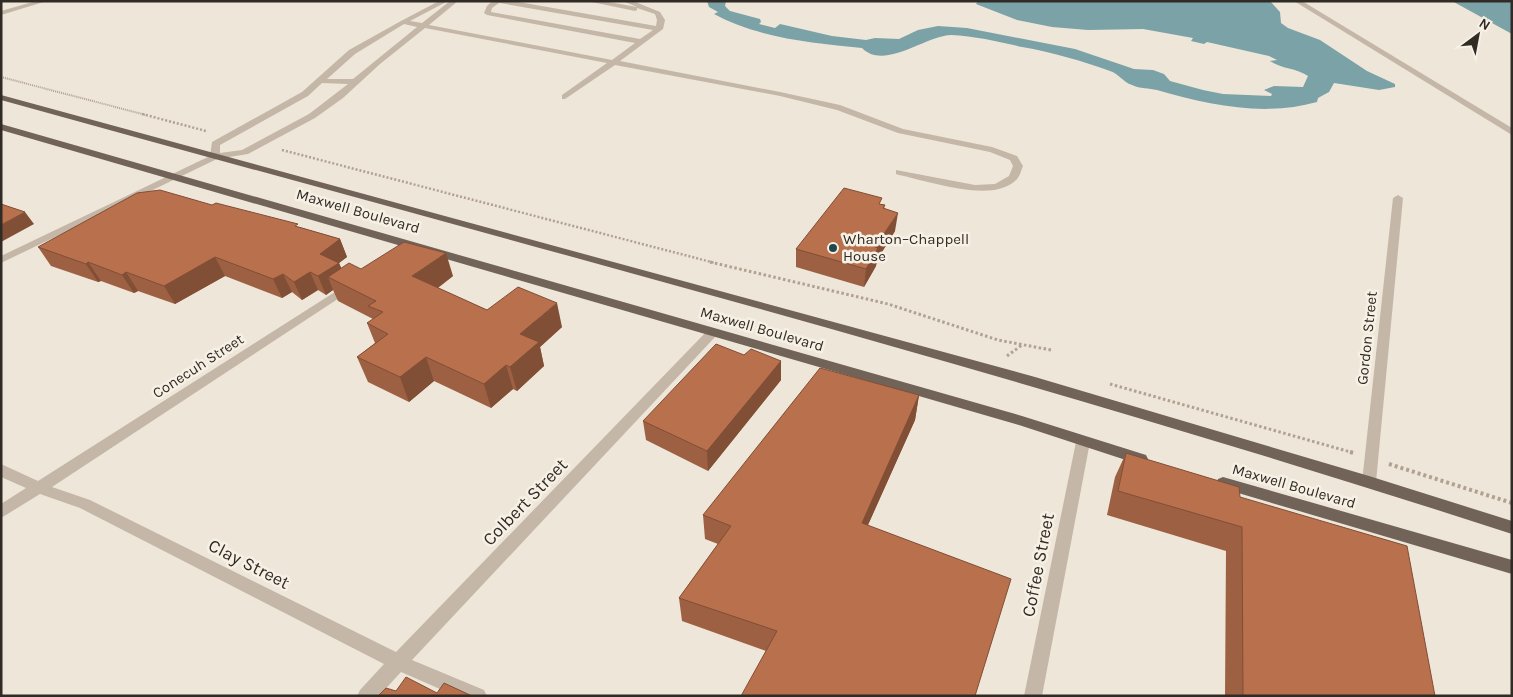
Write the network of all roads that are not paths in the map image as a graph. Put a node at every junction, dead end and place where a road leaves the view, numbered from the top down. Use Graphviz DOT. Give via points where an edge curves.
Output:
graph roads {
  1 [pos="44,1"];
  2 [pos="445,1"];
  3 [pos="456,1"];
  4 [pos="499,1"];
  5 [pos="590,1"];
  6 [pos="626,1"];
  7 [pos="1297,1"];
  8 [pos="658,13"];
  9 [pos="1,14"];
  10 [pos="403,22"];
  11 [pos="426,26"];
  12 [pos="659,29"];
  13 [pos="642,42"];
  14 [pos="614,62"];
  15 [pos="321,81"];
  16 [pos="357,82"];
  17 [pos="565,97"];
  18 [pos="1,98"];
  19 [pos="1,127"];
  20 [pos="1512,132"];
  21 [pos="215,157"];
  22 [pos="899,172"];
  23 [pos="176,178"];
  24 [pos="1398,198"];
  25 [pos="412,245"];
  26 [pos="396,256"];
  27 [pos="1,260"];
  28 [pos="364,277"];
  29 [pos="712,333"];
  30 [pos="1083,442"];
  31 [pos="1158,464"];
  32 [pos="1,470"];
  33 [pos="1214,481"];
  34 [pos="1368,482"];
  35 [pos="39,488"];
  36 [pos="1,512"];
  37 [pos="1512,528"];
  38 [pos="1512,567"];
  39 [pos="398,662"];
  40 [pos="366,696"];
  41 [pos="478,696"];
  42 [pos="1033,696"];
  1 -- 9 [label="street"];
  2 -- 10 [label="street"];
  3 -- 11 [label="street"];
  4 -- 12 [label="street"];
  4 -- 13 [label="street" via="489,7 487,13"];
  5 -- 8 [label="street"];
  6 -- 8 [label="street"];
  7 -- 20 [label="street"];
  8 -- 12 [label="street" via="662,20"];
  10 -- 11 [label="street"];
  10 -- 15 [label="street" via="352,52"];
  11 -- 14 [label="street"];
  11 -- 16 [label="street" via="377,62"];
  12 -- 13 [label="street"];
  13 -- 14 [label="street"];
  14 -- 17 [label="street"];
  14 -- 22 [label="street" via="840,108 901,131 992,150 1014,158 1018,166 1013,178 997,187 975,188"];
  15 -- 16 [label="street"];
  15 -- 21 [label="street" via="280,109 215,144"];
  16 -- 21 [label="street" via="312,116 259,145 245,152"];
  18 -- 21 [label="main road, Maxwell Boulevard"];
  19 -- 23 [label="main road, Maxwell Boulevard"];
  21 -- 23 [label="street"];
  21 -- 34 [label="main road, Maxwell Boulevard" via="1035,382"];
  23 -- 25 [label="main road, Maxwell Boulevard"];
  23 -- 27 [label="street"];
  24 -- 34 [label="street, Gordon Street"];
  25 -- 26 [label="street"];
  25 -- 29 [label="main road, Maxwell Boulevard"];
  28 -- 35 [label="street, Conecuh Street"];
  29 -- 30 [label="main road, Maxwell Boulevard" via="1022,421"];
  29 -- 39 [label="street, Colbert Street"];
  30 -- 31 [label="main road, Maxwell Boulevard"];
  30 -- 42 [label="street, Coffee Street"];
  32 -- 35 [label="street, Clay Street"];
  33 -- 38 [label="main road, Maxwell Boulevard"];
  34 -- 37 [label="main road, Maxwell Boulevard"];
  35 -- 36 [label="street, Conecuh Street"];
  35 -- 39 [label="street, Clay Street" via="85,504"];
  39 -- 40 [label="street, Colbert Street"];
  39 -- 41 [label="street, Clay Street"];
}
